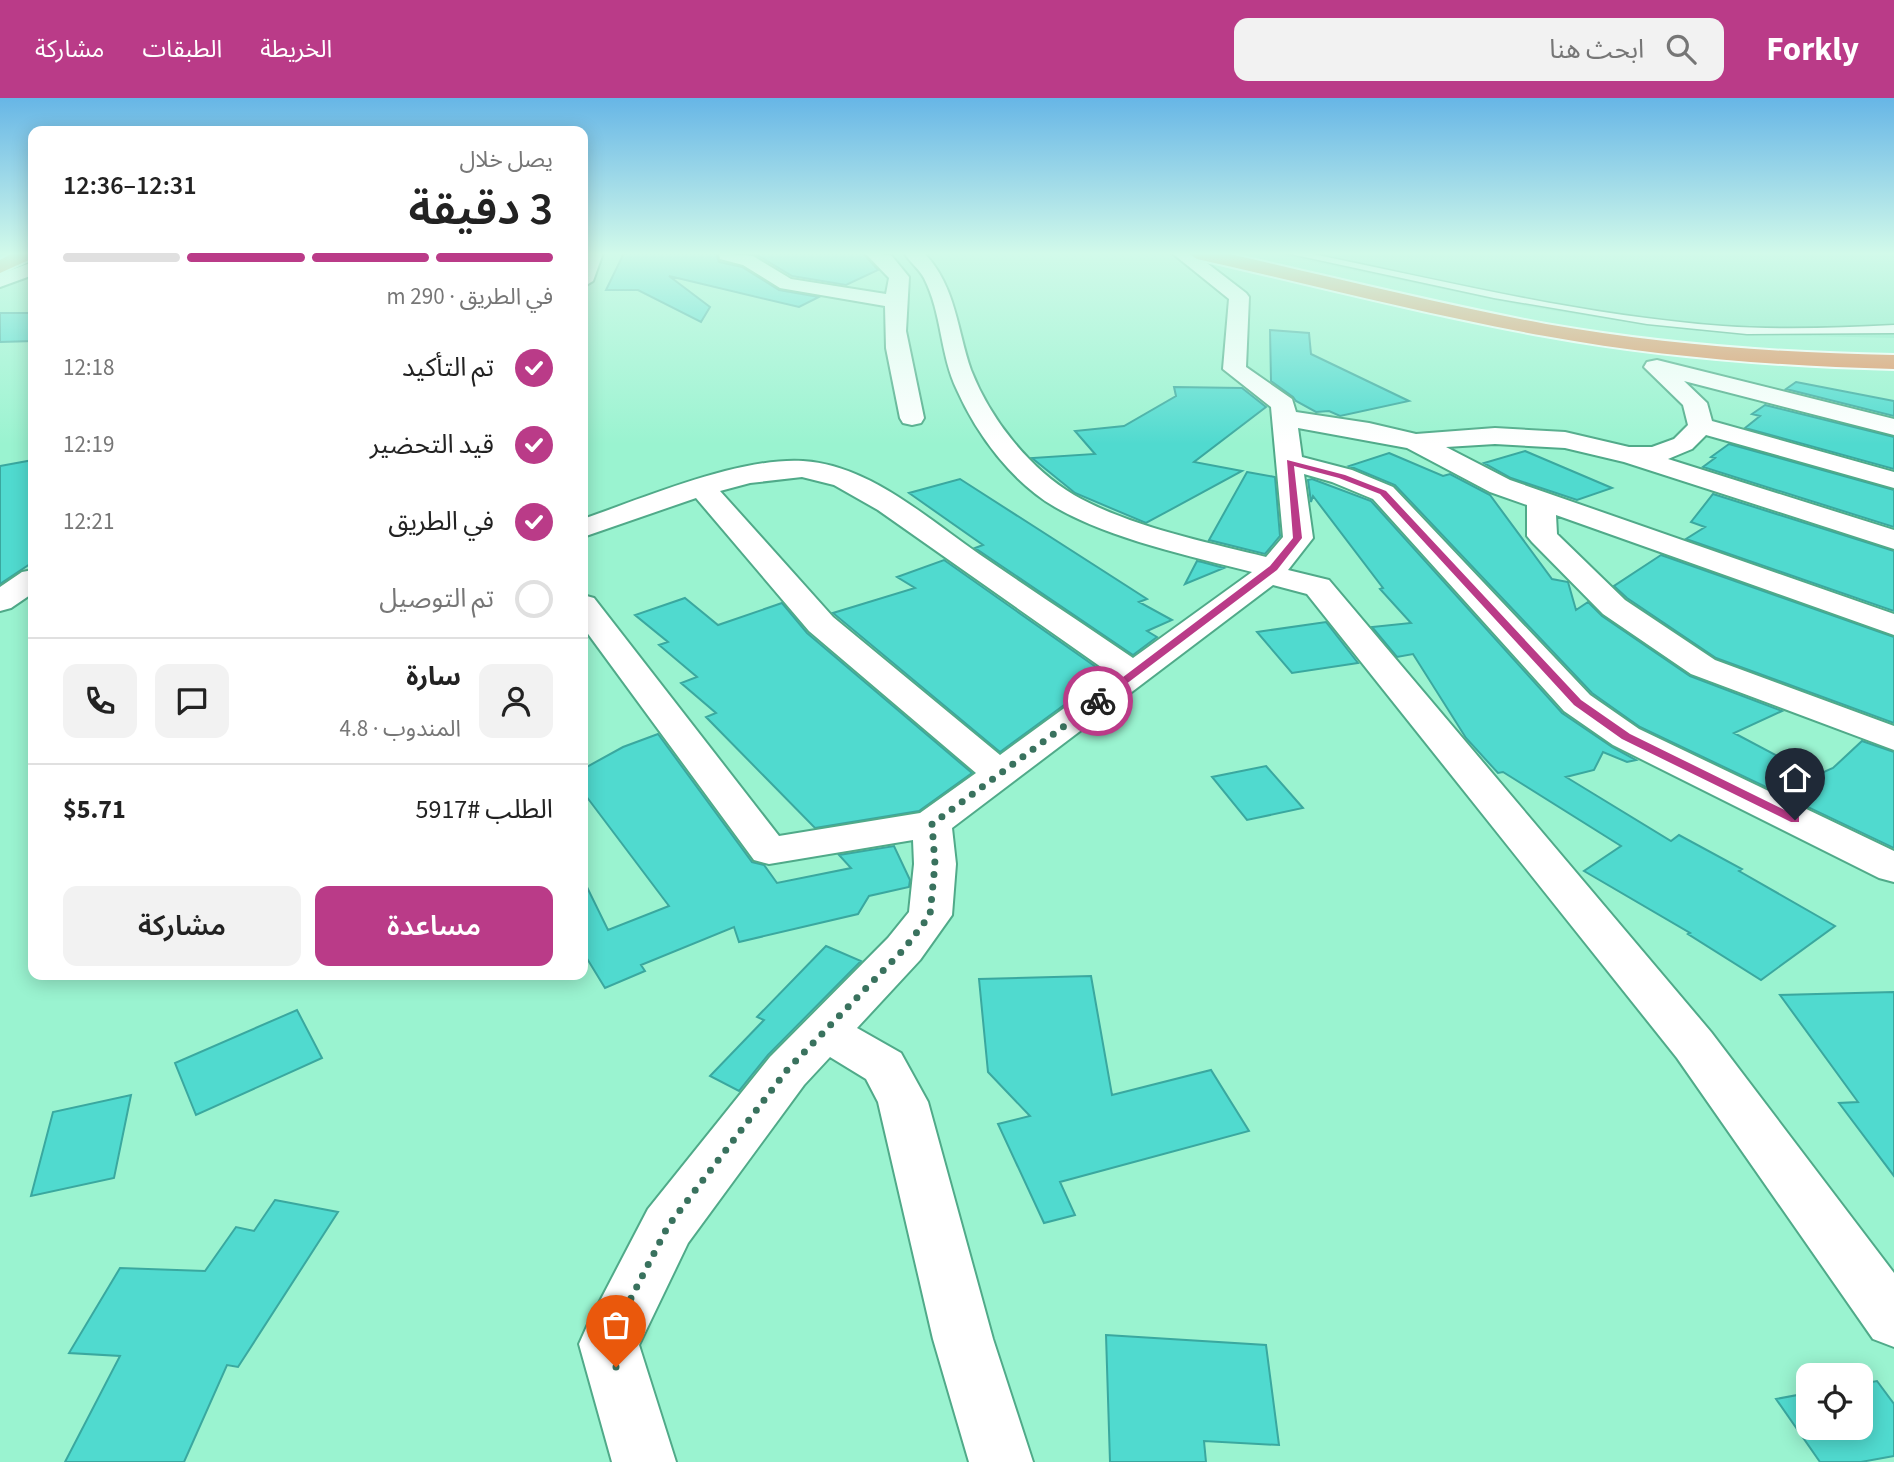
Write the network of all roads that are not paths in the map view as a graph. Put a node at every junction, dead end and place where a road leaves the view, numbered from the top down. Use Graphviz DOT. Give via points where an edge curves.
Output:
graph roads {
  1 [pos="895,317"];
  2 [pos="947,317"];
  3 [pos="1238,317"];
  4 [pos="1481,317"];
  5 [pos="1546,317"];
  6 [pos="1628,317"];
  7 [pos="1894,329"];
  8 [pos="1634,344"];
  9 [pos="1894,347"];
  10 [pos="1894,362"];
  11 [pos="1655,367"];
  12 [pos="912,418"];
  13 [pos="1285,418"];
  14 [pos="1701,426"];
  15 [pos="1894,427"];
  16 [pos="1416,442"];
  17 [pos="1629,455"];
  18 [pos="1290,462"];
  19 [pos="1894,480"];
  20 [pos="702,488"];
  21 [pos="1541,500"];
  22 [pos="588,526"];
  23 [pos="1894,540"];
  24 [pos="1271,571"];
  25 [pos="28,582"];
  26 [pos="0,601"];
  27 [pos="588,612"];
  28 [pos="1894,625"];
  29 [pos="1134,674"];
  30 [pos="1894,739"];
  31 [pos="1000,774"];
  32 [pos="932,824"];
  33 [pos="1843,843"];
  34 [pos="1894,868"];
  35 [pos="1894,894"];
  36 [pos="825,1032"];
  37 [pos="1894,1320"];
  38 [pos="644,1462"];
  39 [pos="1001,1462"];
  1 -- 12 [label="street" via="896,355"];
  2 -- 24 [label="street" via="972,402 1005,449 1062,500 1140,533"];
  3 -- 13 [label="street" via="1234,369 1283,404"];
  4 -- 8 [label="highway"];
  5 -- 9 [label="highway" via="1698,340"];
  6 -- 7 [label="lane" via="1795,333"];
  8 -- 10 [label="highway" via="1758,357"];
  8 -- 11 [label="street"];
  11 -- 14 [label="street" via="1695,403"];
  11 -- 15 [label="street"];
  13 -- 16 [label="street"];
  13 -- 18 [label="street"];
  14 -- 17 [label="street" via="1684,444 1654,455"];
  14 -- 19 [label="street"];
  16 -- 17 [label="street" via="1509,437 1565,440"];
  16 -- 21 [label="street" via="1500,486"];
  17 -- 23 [label="street"];
  18 -- 24 [label="street" via="1297,538"];
  18 -- 33 [label="street" via="1383,493 1577,703 1626,737"];
  20 -- 22 [label="street"];
  20 -- 29 [label="street" via="775,471 825,472 873,496"];
  20 -- 31 [label="street" via="821,624"];
  21 -- 28 [label="street"];
  21 -- 30 [label="street" via="1542,536 1614,607 1703,667"];
  24 -- 29 [label="street"];
  24 -- 37 [label="street" via="1318,587 1694,1045"];
  25 -- 26 [label="street"];
  27 -- 32 [label="street" via="769,851"];
  29 -- 31 [label="street"];
  31 -- 32 [label="street"];
  32 -- 36 [label="street" via="935,864 930,915"];
  33 -- 34 [label="street"];
  33 -- 35 [label="street"];
  36 -- 38 [label="street" via="787,1070 668,1226 608,1343"];
  36 -- 39 [label="street" via="884,1066 903,1102 963,1339"];
}
